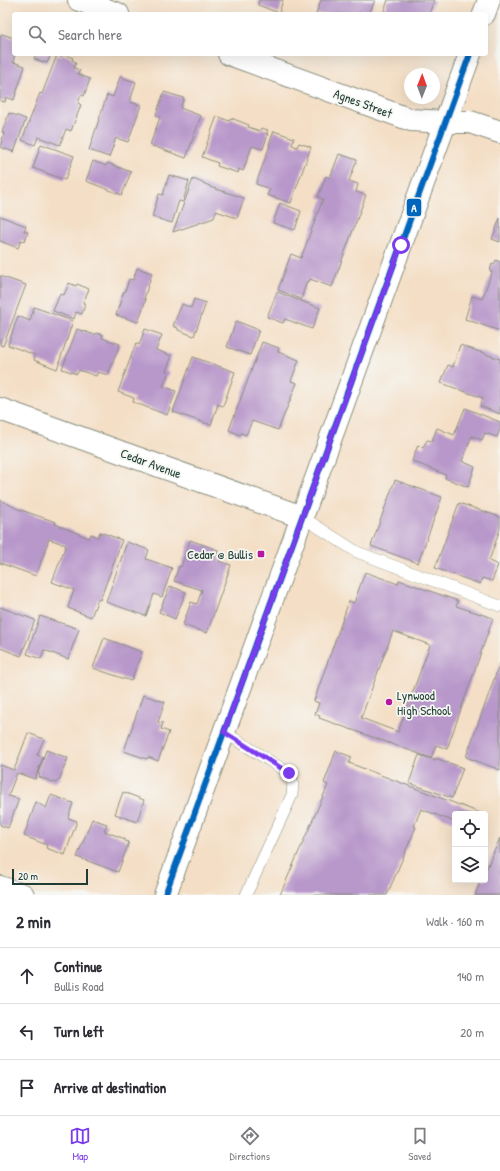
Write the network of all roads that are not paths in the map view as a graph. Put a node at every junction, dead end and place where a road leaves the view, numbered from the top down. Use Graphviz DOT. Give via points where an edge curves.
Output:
graph roads {
  1 [pos="79,0"];
  2 [pos="489,0"];
  3 [pos="112,12"];
  4 [pos="485,12"];
  5 [pos="235,56"];
  6 [pos="469,56"];
  7 [pos="445,122"];
  8 [pos="500,132"];
  9 [pos="0,409"];
  10 [pos="302,517"];
  11 [pos="500,606"];
  12 [pos="224,732"];
  13 [pos="0,887"];
  14 [pos="23,895"];
  15 [pos="165,895"];
  16 [pos="246,895"];
  1 -- 3 [label="street"];
  2 -- 4 [label="street"];
  5 -- 7 [label="street, Agnes Street" via="411,120"];
  6 -- 7 [label="street"];
  7 -- 8 [label="street, Agnes Street" via="470,122"];
  7 -- 10 [label="street"];
  9 -- 10 [label="street, Cedar Avenue"];
  10 -- 11 [label="lane" via="357,552"];
  10 -- 12 [label="street"];
  12 -- 15 [label="street"];
  12 -- 16 [label="lane" via="289,773 293,784 292,795"];
  13 -- 14 [label="street"];
}
